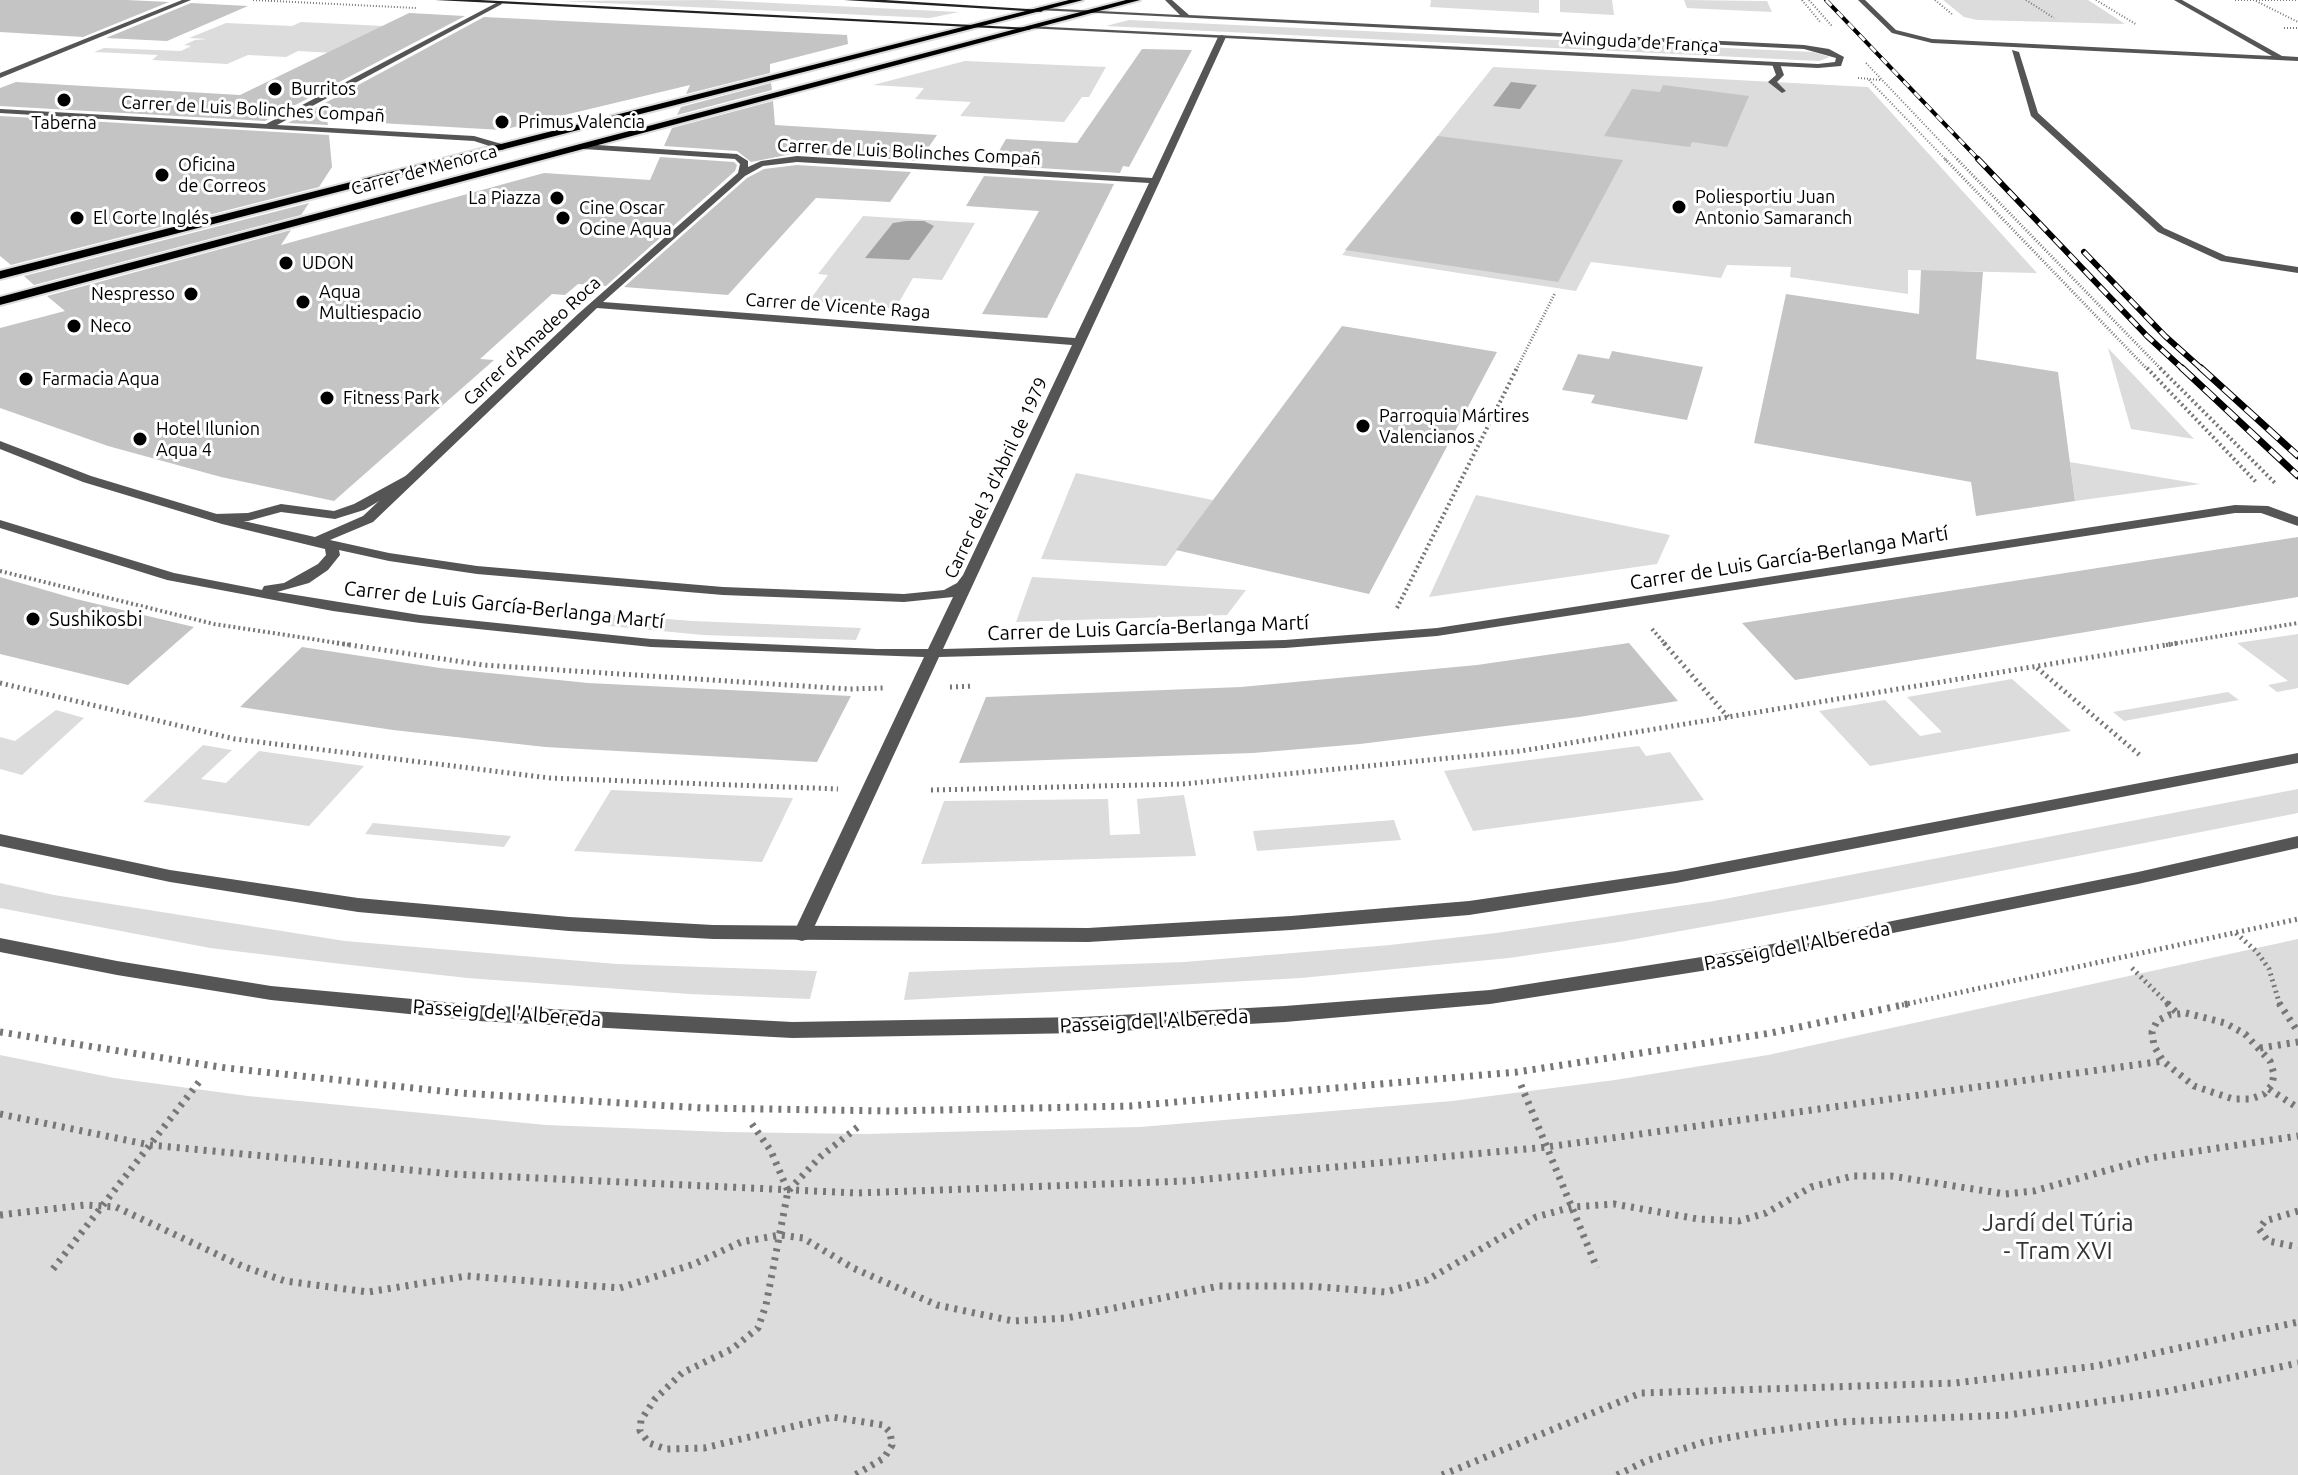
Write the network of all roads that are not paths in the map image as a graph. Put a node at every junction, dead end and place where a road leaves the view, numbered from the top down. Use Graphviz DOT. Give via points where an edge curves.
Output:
graph roads {
  1 [pos="188,0"];
  2 [pos="438,0"];
  3 [pos="847,0"];
  4 [pos="1079,0"];
  5 [pos="1136,0"];
  6 [pos="1168,0"];
  7 [pos="1861,0"];
  8 [pos="2177,0"];
  9 [pos="500,3"];
  10 [pos="1041,10"];
  11 [pos="1087,13"];
  12 [pos="1187,17"];
  13 [pos="979,26"];
  14 [pos="1029,28"];
  15 [pos="1222,37"];
  16 [pos="2015,52"];
  17 [pos="2283,59"];
  18 [pos="2298,59"];
  19 [pos="1776,64"];
  20 [pos="0,76"];
  21 [pos="1782,91"];
  22 [pos="0,111"];
  23 [pos="268,126"];
  24 [pos="584,146"];
  25 [pos="502,147"];
  26 [pos="742,174"];
  27 [pos="1156,181"];
  28 [pos="2298,270"];
  29 [pos="0,275"];
  30 [pos="0,301"];
  31 [pos="595,305"];
  32 [pos="1079,342"];
  33 [pos="0,445"];
  34 [pos="419,472"];
  35 [pos="215,518"];
  36 [pos="2298,522"];
  37 [pos="0,524"];
  38 [pos="318,539"];
  39 [pos="972,573"];
  40 [pos="251,590"];
  41 [pos="936,653"];
  42 [pos="2298,758"];
  43 [pos="0,840"];
  44 [pos="2298,842"];
  45 [pos="802,934"];
  46 [pos="0,945"];
  1 -- 20 [label="street"];
  2 -- 9 [label="main road, Avinguda de França"];
  3 -- 10 [label="main road, Avinguda de França"];
  4 -- 10 [label="main road, Carrer de Menorca"];
  5 -- 11 [label="main road, Carrer de Menorca"];
  6 -- 12 [label="street"];
  7 -- 17 [label="street" via="1894,32 1949,43"];
  8 -- 17 [label="street"];
  9 -- 13 [label="main road, Avinguda de França"];
  9 -- 23 [label="street"];
  10 -- 11 [label="street, Avinguda de França"];
  10 -- 13 [label="main road, Carrer de Menorca"];
  11 -- 12 [label="street, Avinguda de França"];
  11 -- 14 [label="main road, Carrer de Menorca"];
  12 -- 19 [label="street, Avinguda de França" via="1804,47 1840,57 1838,64"];
  13 -- 14 [label="main road, Avinguda de França"];
  13 -- 25 [label="main road, Carrer de Menorca"];
  14 -- 15 [label="street, Avinguda de França"];
  14 -- 24 [label="main road, Carrer de Menorca"];
  15 -- 19 [label="street, Avinguda de França"];
  15 -- 27 [label="street, Carrer del 3 d'Abril de 1979"];
  16 -- 28 [label="street" via="2034,114 2161,230 2224,259"];
  17 -- 18 [label="street"];
  19 -- 21 [label="street" via="1780,75 1772,82"];
  22 -- 23 [label="street, Carrer de Luis Bolinches Compañ"];
  23 -- 25 [label="street, Carrer de Luis Bolinches Compañ" via="474,139"];
  24 -- 26 [label="street" via="737,157 745,163"];
  24 -- 30 [label="main road, Carrer de Menorca"];
  25 -- 29 [label="main road, Carrer de Menorca"];
  26 -- 27 [label="street, Carrer de Luis Bolinches Compañ" via="772,160 797,159"];
  26 -- 31 [label="street, Carrer d'Amadeo Roca"];
  27 -- 32 [label="street, Carrer del 3 d'Abril de 1979"];
  31 -- 32 [label="street, Carrer de Vicente Raga"];
  31 -- 34 [label="street, Carrer d'Amadeo Roca"];
  32 -- 39 [label="street, Carrer del 3 d'Abril de 1979"];
  33 -- 35 [label="street, Carrer de Luis García-Berlanga Martí" via="87,479"];
  34 -- 35 [label="street" via="335,515 281,508"];
  34 -- 38 [label="street, Carrer d'Amadeo Roca" via="368,519"];
  35 -- 38 [label="street, Carrer de Luis García-Berlanga Martí"];
  36 -- 41 [label="street, Carrer de Luis García-Berlanga Martí" via="2263,509 2235,509 1361,640"];
  37 -- 40 [label="street, Carrer de Luis García-Berlanga Martí" via="172,577"];
  38 -- 39 [label="street, Carrer de Luis García-Berlanga Martí" via="389,557 477,570 723,591 927,598 962,586"];
  38 -- 40 [label="street" via="332,547 333,555 323,567 287,587"];
  39 -- 41 [label="street, Carrer del 3 d'Abril de 1979"];
  40 -- 41 [label="street, Carrer de Luis García-Berlanga Martí" via="420,619 651,643"];
  41 -- 45 [label="street, Carrer del 3 d'Abril de 1979"];
  42 -- 45 [label="street" via="1676,877 1469,908 1088,935"];
  43 -- 45 [label="street" via="170,876 358,905 569,924"];
  44 -- 46 [label="street, Passeig de l'Albereda" via="1847,937 1490,997 1082,1025 792,1030 478,1013 271,993"];
}
